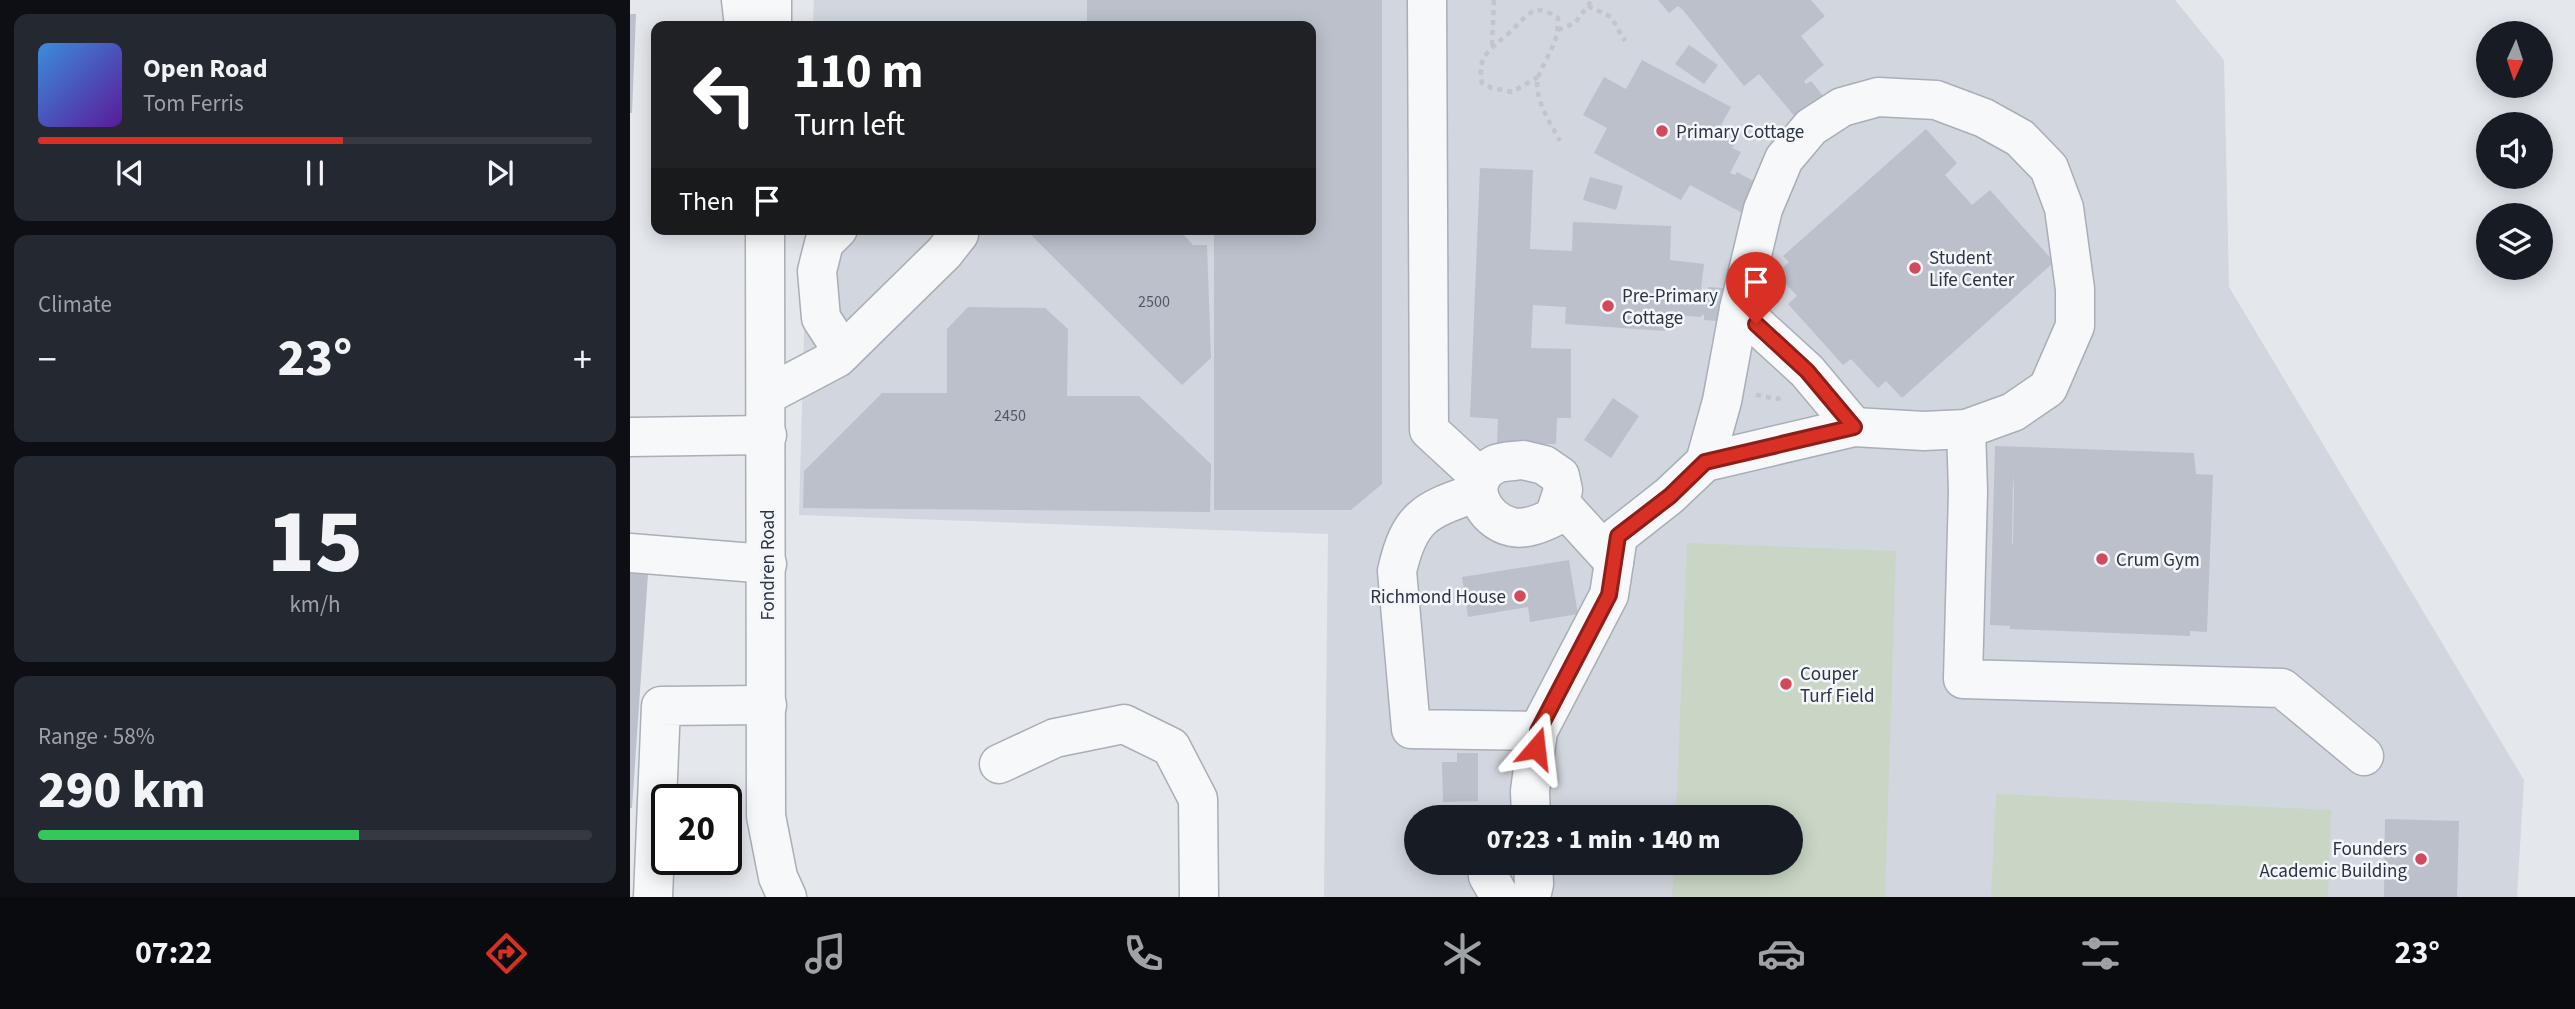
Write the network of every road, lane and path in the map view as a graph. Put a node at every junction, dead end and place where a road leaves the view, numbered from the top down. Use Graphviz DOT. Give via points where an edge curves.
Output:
graph roads {
  1 [pos="741,0"];
  2 [pos="772,0"];
  3 [pos="1427,0"];
  4 [pos="1494,0"];
  5 [pos="1592,0"];
  6 [pos="1588,6"];
  7 [pos="743,21"];
  8 [pos="772,21"];
  9 [pos="1558,30"];
  10 [pos="1625,41"];
  11 [pos="1492,46"];
  12 [pos="1538,77"];
  13 [pos="1560,141"];
  14 [pos="765,235"];
  15 [pos="832,235"];
  16 [pos="958,235"];
  17 [pos="1739,309"];
  18 [pos="843,352"];
  19 [pos="767,395"];
  20 [pos="1854,427"];
  21 [pos="1966,429"];
  22 [pos="767,435"];
  23 [pos="630,437"];
  24 [pos="1705,462"];
  25 [pos="1479,485"];
  26 [pos="1561,504"];
  27 [pos="630,552"];
  28 [pos="1614,562"];
  29 [pos="767,564"];
  30 [pos="767,705"];
  31 [pos="1538,731"];
  32 [pos="2364,756"];
  33 [pos="999,764"];
  34 [pos="1526,805"];
  35 [pos="1489,875"];
  36 [pos="1534,875"];
  37 [pos="653,897"];
  38 [pos="787,897"];
  39 [pos="1199,897"];
  40 [pos="1500,897"];
  41 [pos="1531,897"];
  1 -- 7 [label="street"];
  2 -- 8 [label="street"];
  3 -- 25 [label="street" via="1429,430"];
  4 -- 11 [label="path"];
  5 -- 6 [label="path"];
  6 -- 9 [label="path" via="1575,23"];
  6 -- 10 [label="path" via="1611,18"];
  9 -- 11 [label="path" via="1558,18 1550,11 1531,9"];
  9 -- 12 [label="path" via="1553,52"];
  11 -- 12 [label="path" via="1482,60 1482,83 1512,92"];
  12 -- 13 [label="path" via="1542,109"];
  14 -- 19 [label="street, Fondren Road"];
  15 -- 18 [label="street" via="824,243 817,271 821,318"];
  16 -- 18 [label="street"];
  17 -- 20 [label="street" via="1807,371"];
  17 -- 21 [label="street" via="1763,209 1784,159 1811,127 1842,107 1878,97 1936,100 1984,118 2020,138 2049,168 2064,208 2072,252 2075,326 2048,388 2013,412"];
  17 -- 24 [label="street"];
  18 -- 19 [label="street"];
  19 -- 22 [label="street, Fondren Road"];
  20 -- 21 [label="street"];
  20 -- 24 [label="street"];
  21 -- 32 [label="street" via="1963,679 2281,688"];
  22 -- 23 [label="street"];
  22 -- 29 [label="street, Fondren Road"];
  24 -- 28 [label="street" via="1618,536"];
  25 -- 26 [label="street" via="1481,506 1492,519 1514,528 1555,517"];
  25 -- 26 [label="street" via="1496,464 1523,460 1544,465 1560,476"];
  25 -- 31 [label="street" via="1432,508 1403,545 1397,570 1411,729"];
  26 -- 28 [label="street"];
  27 -- 29 [label="street"];
  28 -- 31 [label="street" via="1609,595"];
  29 -- 30 [label="street, Fondren Road"];
  30 -- 37 [label="street" via="661,706"];
  30 -- 38 [label="street, Fondren Road" via="766,816 778,877"];
  31 -- 34 [label="street"];
  33 -- 39 [label="street" via="1055,738 1124,724 1171,747 1198,799"];
  35 -- 40 [label="street"];
  36 -- 41 [label="street"];
}
